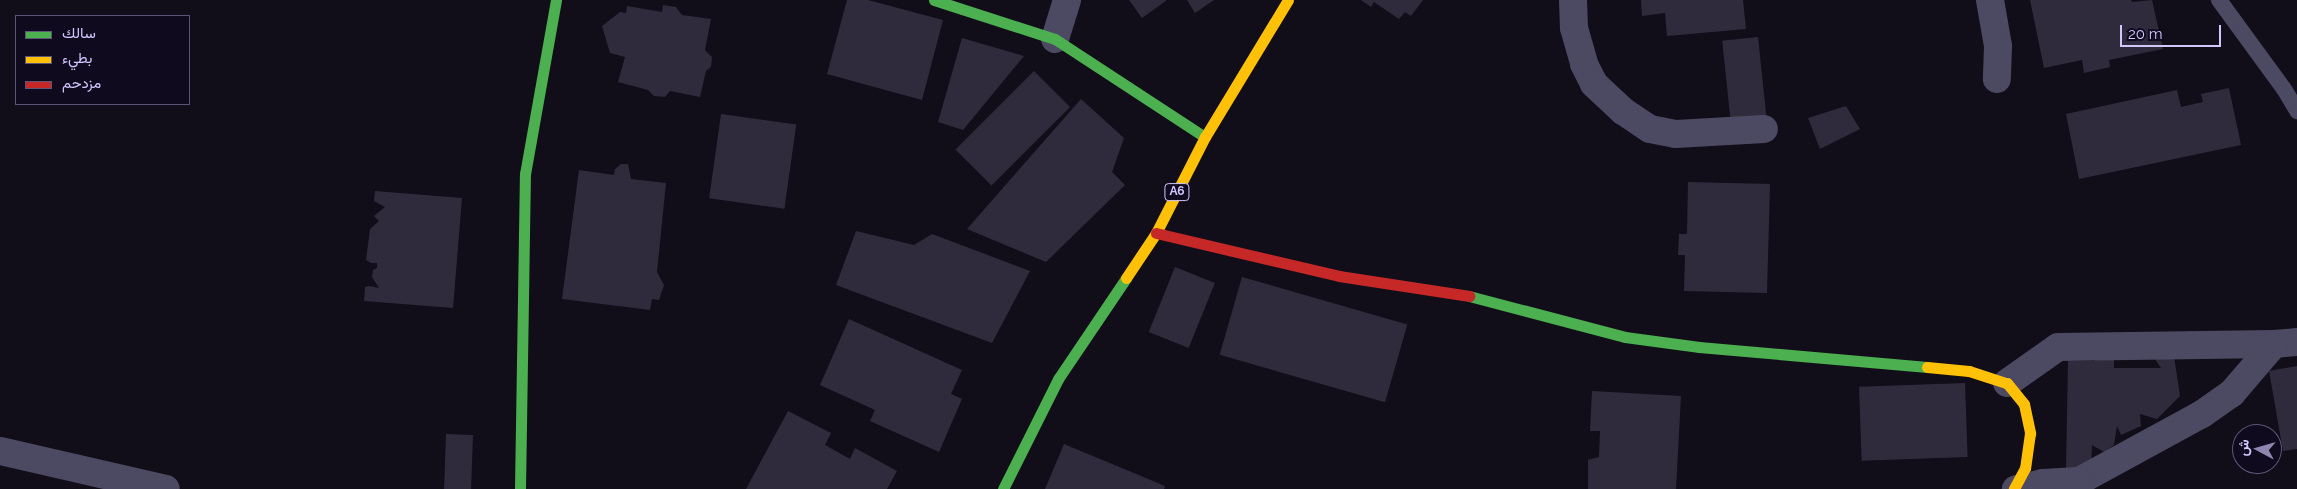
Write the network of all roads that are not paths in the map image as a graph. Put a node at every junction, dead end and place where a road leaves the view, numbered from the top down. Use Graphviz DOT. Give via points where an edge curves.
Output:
graph roads {
  1 [pos="556,0"];
  2 [pos="934,0"];
  3 [pos="1067,0"];
  4 [pos="1288,0"];
  5 [pos="1573,0"];
  6 [pos="1990,0"];
  7 [pos="2219,0"];
  8 [pos="1055,39"];
  9 [pos="1997,79"];
  10 [pos="2297,111"];
  11 [pos="1764,129"];
  12 [pos="1206,137"];
  13 [pos="1156,234"];
  14 [pos="2286,343"];
  15 [pos="2007,383"];
  16 [pos="0,452"];
  17 [pos="166,489"];
  18 [pos="520,489"];
  19 [pos="1003,489"];
  20 [pos="2015,489"];
  1 -- 18 [label="main road" via="525,174"];
  2 -- 8 [label="main road"];
  3 -- 8 [label="street"];
  4 -- 12 [label="main road, A6"];
  5 -- 11 [label="street" via="1574,28 1584,64 1594,84 1623,111 1650,129 1676,134"];
  6 -- 9 [label="street" via="1998,46"];
  7 -- 10 [label="lane"];
  8 -- 12 [label="main road"];
  12 -- 13 [label="main road, A6"];
  13 -- 15 [label="main road" via="1339,276 1484,298 1625,337 1699,347 1969,371"];
  13 -- 19 [label="main road, A6" via="1058,379"];
  14 -- 15 [label="street" via="2058,347"];
  14 -- 20 [label="street" via="2232,393 2202,414 2079,481"];
  15 -- 20 [label="main road" via="2024,404 2030,433 2025,468"];
  16 -- 17 [label="street"];
}
